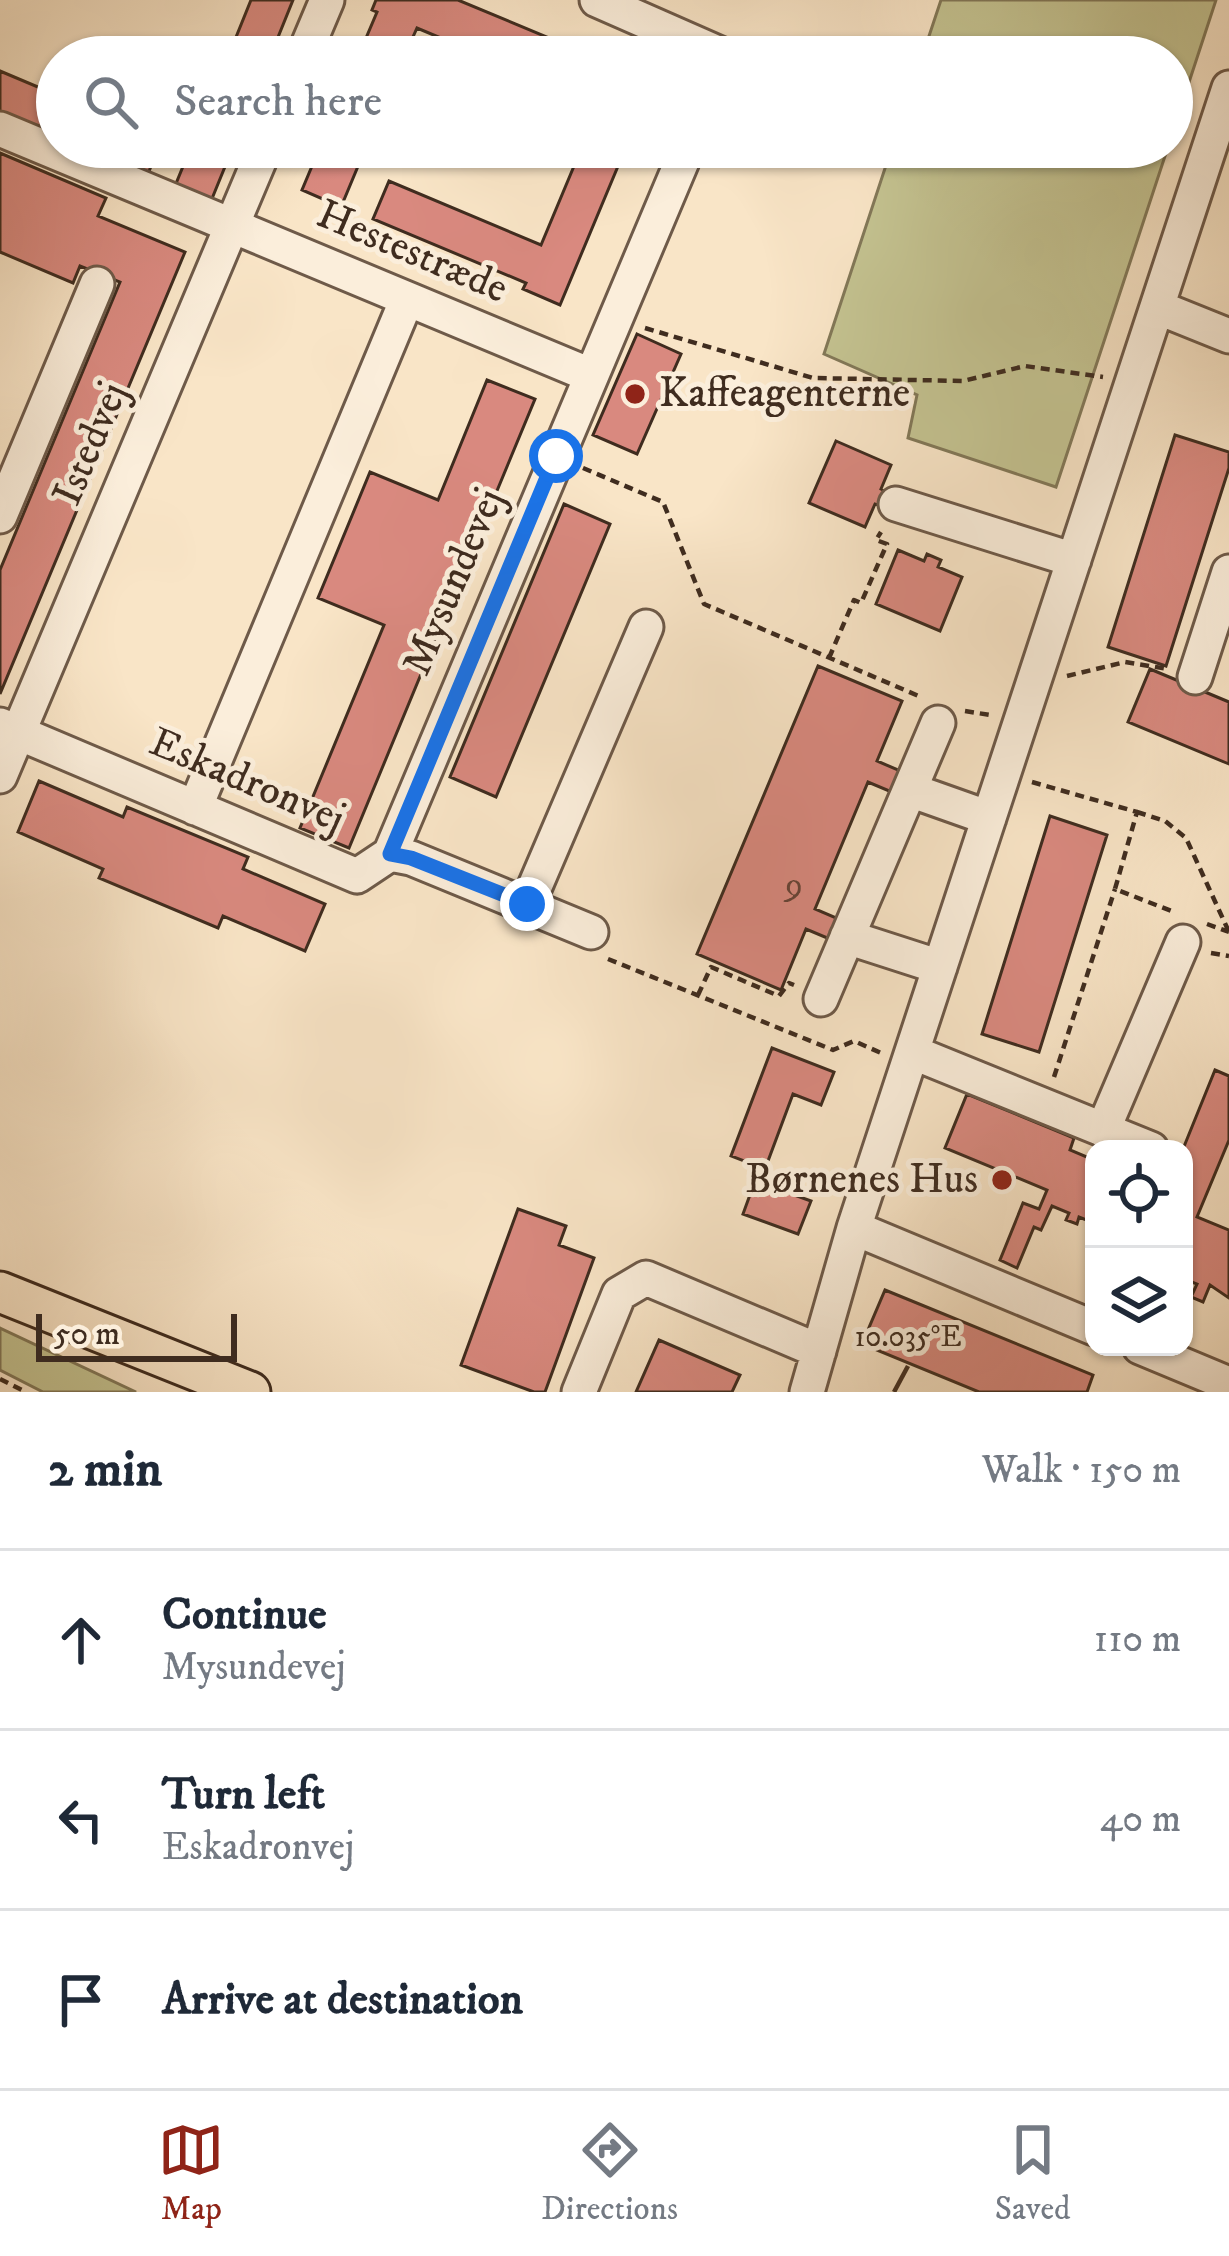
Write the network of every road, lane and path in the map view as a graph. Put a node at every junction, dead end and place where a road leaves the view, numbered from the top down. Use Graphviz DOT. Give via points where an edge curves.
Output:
graph roads {
  1 [pos="327,0"];
  2 [pos="597,0"];
  3 [pos="312,36"];
  4 [pos="681,36"];
  5 [pos="1229,88"];
  6 [pos="0,129"];
  7 [pos="36,144"];
  8 [pos="93,168"];
  9 [pos="256,168"];
  10 [pos="679,168"];
  11 [pos="232,226"];
  12 [pos="97,284"];
  13 [pos="407,299"];
  14 [pos="1157,307"];
  15 [pos="614,319"];
  16 [pos="1229,337"];
  17 [pos="590,375"];
  18 [pos="1133,381"];
  19 [pos="556,456"];
  20 [pos="2,503"];
  21 [pos="896,504"];
  22 [pos="1074,560"];
  23 [pos="1229,572"];
  24 [pos="646,627"];
  25 [pos="829,658"];
  26 [pos="1196,677"];
  27 [pos="1033,685"];
  28 [pos="946,712"];
  29 [pos="1021,722"];
  30 [pos="9,729"];
  31 [pos="1004,773"];
  32 [pos="0,776"];
  33 [pos="910,790"];
  34 [pos="195,808"];
  35 [pos="1137,812"];
  36 [pos="989,818"];
  37 [pos="390,854"];
  38 [pos="1115,889"];
  39 [pos="527,904"];
  40 [pos="1187,925"];
  41 [pos="591,932"];
  42 [pos="1229,932"];
  43 [pos="847,937"];
  44 [pos="940,968"];
  45 [pos="698,995"];
  46 [pos="822,998"];
  47 [pos="910,1058"];
  48 [pos="1045,1106"];
  49 [pos="1103,1130"];
  50 [pos="1128,1140"];
  51 [pos="854,1228"];
  52 [pos="0,1292"];
  53 [pos="76,1324"];
  54 [pos="1085,1324"];
  55 [pos="819,1351"];
  56 [pos="1157,1356"];
  57 [pos="0,1379"];
  58 [pos="1209,1383"];
  59 [pos="26,1392"];
  60 [pos="206,1392"];
  61 [pos="250,1392"];
  62 [pos="579,1392"];
  63 [pos="807,1392"];
  1 -- 3 [label="street"];
  2 -- 4 [label="street"];
  5 -- 14 [label="street"];
  6 -- 7 [label="street, Hestestræde"];
  8 -- 11 [label="street, Hestestræde"];
  9 -- 11 [label="street, Istedvej"];
  10 -- 15 [label="street, Mysundevej"];
  11 -- 13 [label="street, Hestestræde"];
  11 -- 30 [label="street, Istedvej"];
  12 -- 20 [label="street"];
  13 -- 17 [label="street, Hestestræde"];
  13 -- 34 [label="street"];
  14 -- 16 [label="street"];
  14 -- 18 [label="street"];
  15 -- 17 [label="street, Mysundevej"];
  15 -- 18 [label="path" via="813,378 963,382 1025,366"];
  17 -- 19 [label="street, Mysundevej"];
  18 -- 22 [label="street"];
  19 -- 25 [label="path" via="663,502 704,604"];
  19 -- 37 [label="street, Mysundevej"];
  21 -- 22 [label="street"];
  21 -- 25 [label="path" via="876,540 887,544"];
  22 -- 27 [label="street"];
  23 -- 26 [label="street"];
  24 -- 39 [label="street"];
  25 -- 28 [label="path"];
  26 -- 27 [label="path" via="1125,662"];
  27 -- 29 [label="street"];
  28 -- 29 [label="path"];
  28 -- 33 [label="street"];
  29 -- 31 [label="street"];
  30 -- 32 [label="street, Istedvej"];
  30 -- 34 [label="street, Eskadronvej"];
  31 -- 35 [label="path"];
  31 -- 36 [label="street"];
  33 -- 36 [label="street"];
  33 -- 43 [label="street"];
  34 -- 37 [label="street, Eskadronvej" via="357,876"];
  35 -- 38 [label="path"];
  35 -- 42 [label="path" via="1186,838"];
  36 -- 44 [label="street"];
  37 -- 39 [label="street, Eskadronvej"];
  38 -- 40 [label="path"];
  38 -- 48 [label="path"];
  39 -- 41 [label="street, Eskadronvej"];
  40 -- 42 [label="path"];
  40 -- 49 [label="street"];
  41 -- 45 [label="path" via="598,955"];
  43 -- 44 [label="street"];
  43 -- 46 [label="street"];
  44 -- 47 [label="street"];
  45 -- 46 [label="path" via="711,967 779,996 789,983"];
  45 -- 47 [label="path" via="833,1050 854,1041"];
  47 -- 48 [label="street"];
  47 -- 51 [label="street"];
  48 -- 49 [label="street"];
  49 -- 50 [label="street"];
  51 -- 54 [label="street"];
  51 -- 55 [label="street"];
  52 -- 53 [label="main road"];
  53 -- 60 [label="main road"];
  53 -- 61 [label="main road"];
  55 -- 62 [label="street" via="646,1278 619,1294"];
  55 -- 63 [label="street"];
  56 -- 58 [label="street"];
  57 -- 59 [label="path"];
}
